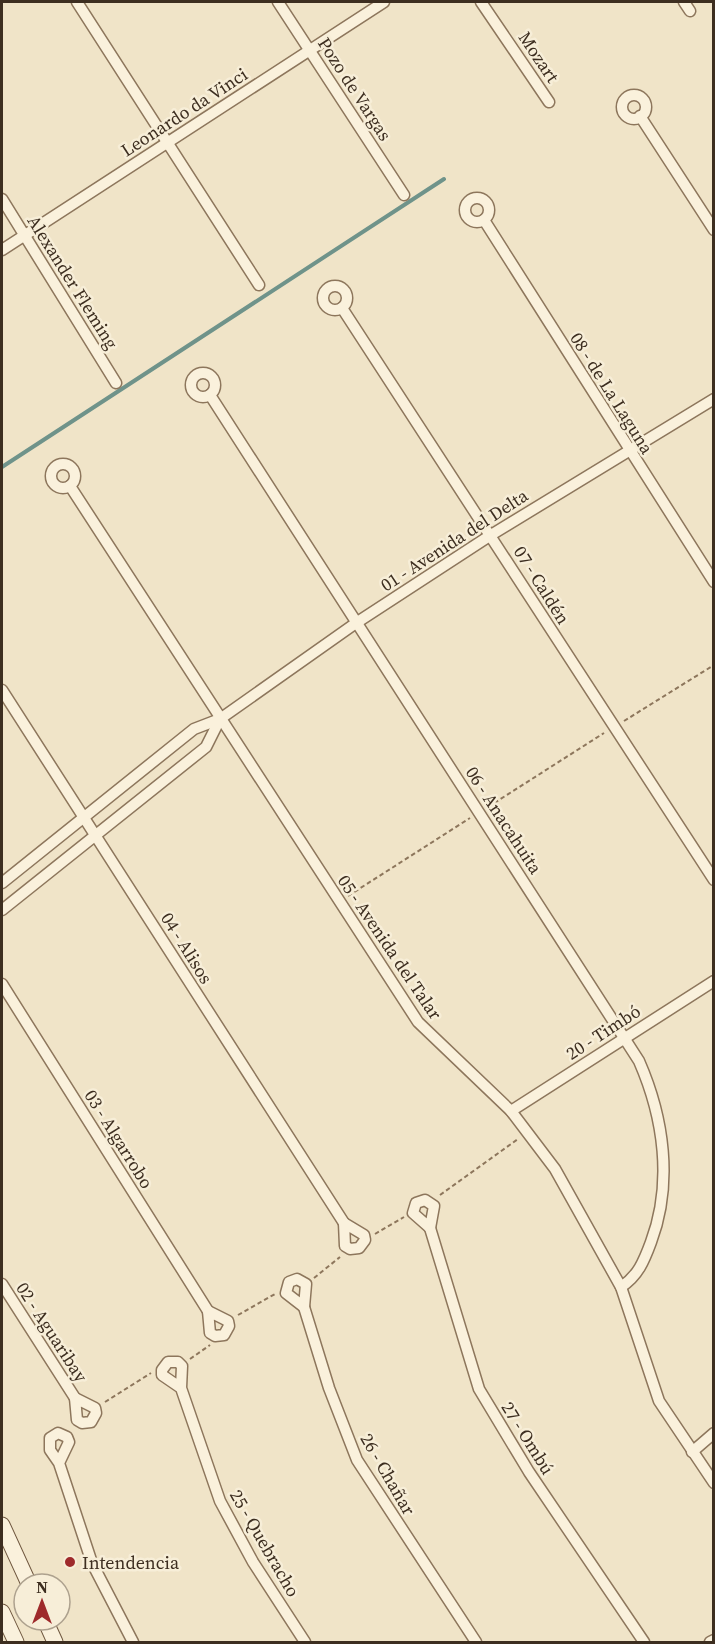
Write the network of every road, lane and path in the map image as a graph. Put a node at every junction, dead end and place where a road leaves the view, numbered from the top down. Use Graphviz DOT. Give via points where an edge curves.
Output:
graph roads {
  1 [pos="77,2"];
  2 [pos="278,2"];
  3 [pos="384,2"];
  4 [pos="481,2"];
  5 [pos="309,50"];
  6 [pos="549,102"];
  7 [pos="640,116"];
  8 [pos="166,143"];
  9 [pos="404,195"];
  10 [pos="2,199"];
  11 [pos="484,220"];
  12 [pos="714,230"];
  13 [pos="24,235"];
  14 [pos="2,250"];
  15 [pos="259,285"];
  16 [pos="342,308"];
  17 [pos="116,383"];
  18 [pos="210,395"];
  19 [pos="714,399"];
  20 [pos="628,450"];
  21 [pos="70,486"];
  22 [pos="491,535"];
  23 [pos="714,582"];
  24 [pos="356,623"];
  25 [pos="714,665"];
  26 [pos="2,690"];
  27 [pos="220,719"];
  28 [pos="614,727"];
  29 [pos="480,812"];
  30 [pos="82,817"];
  31 [pos="95,833"];
  32 [pos="714,880"];
  33 [pos="2,883"];
  34 [pos="339,902"];
  35 [pos="2,910"];
  36 [pos="714,981"];
  37 [pos="2,984"];
  38 [pos="626,1037"];
  39 [pos="511,1111"];
  40 [pos="528,1132"];
  41 [pos="430,1202"];
  42 [pos="413,1212"];
  43 [pos="344,1223"];
  44 [pos="430,1228"];
  45 [pos="365,1240"];
  46 [pos="350,1250"];
  47 [pos="302,1280"];
  48 [pos="2,1284"];
  49 [pos="286,1287"];
  50 [pos="621,1287"];
  51 [pos="304,1307"];
  52 [pos="208,1311"];
  53 [pos="228,1321"];
  54 [pos="224,1335"];
  55 [pos="164,1365"];
  56 [pos="182,1365"];
  57 [pos="181,1388"];
  58 [pos="75,1398"];
  59 [pos="95,1408"];
  60 [pos="714,1433"];
  61 [pos="692,1452"];
  62 [pos="59,1462"];
  63 [pos="714,1483"];
  64 [pos="2,1524"];
  65 [pos="2,1541"];
  66 [pos="17,1556"];
  67 [pos="24,1572"];
  68 [pos="2,1612"];
  69 [pos="2,1624"];
  70 [pos="11,1642"];
  71 [pos="16,1642"];
  72 [pos="133,1642"];
  73 [pos="305,1642"];
  74 [pos="476,1642"];
  75 [pos="644,1642"];
  1 -- 8 [label="street"];
  2 -- 5 [label="street, Pozo de Vargas"];
  3 -- 5 [label="street, Leonardo da Vinci"];
  4 -- 6 [label="street, Mozart"];
  5 -- 8 [label="street, Leonardo da Vinci"];
  5 -- 9 [label="street, Pozo de Vargas"];
  7 -- 12 [label="street"];
  8 -- 13 [label="street, Leonardo da Vinci"];
  8 -- 15 [label="street"];
  10 -- 13 [label="street, Alexander Fleming"];
  11 -- 20 [label="street, 08 - de La Laguna"];
  13 -- 14 [label="street, Leonardo da Vinci"];
  13 -- 17 [label="street, Alexander Fleming"];
  16 -- 22 [label="street, 07 - Caldén"];
  18 -- 24 [label="street, 06 - Anacahuita"];
  19 -- 20 [label="street, 01 - Avenida del Delta"];
  20 -- 22 [label="street, 01 - Avenida del Delta"];
  20 -- 23 [label="street, 08 - de La Laguna"];
  21 -- 27 [label="street, 05 - Avenida del Talar"];
  22 -- 24 [label="street, 01 - Avenida del Delta"];
  22 -- 28 [label="street, 07 - Caldén"];
  24 -- 27 [label="street, 01 - Avenida del Delta"];
  24 -- 29 [label="street, 06 - Anacahuita"];
  25 -- 28 [label="path"];
  26 -- 30 [label="street, 04 - Alisos"];
  27 -- 30 [label="street, 01 - Avenida del Delta" via="194,729"];
  27 -- 31 [label="street, 01 - Avenida del Delta" via="206,747"];
  27 -- 34 [label="street, 05 - Avenida del Talar"];
  28 -- 29 [label="path"];
  28 -- 32 [label="street, 07 - Caldén"];
  29 -- 34 [label="path"];
  29 -- 38 [label="street, 06 - Anacahuita"];
  30 -- 31 [label="street, 04 - Alisos"];
  30 -- 33 [label="street, 01 - Avenida del Delta"];
  31 -- 35 [label="street, 01 - Avenida del Delta"];
  31 -- 43 [label="street, 04 - Alisos"];
  34 -- 39 [label="street, 05 - Avenida del Talar" via="418,1022"];
  36 -- 38 [label="street, 20 - Timbó"];
  37 -- 52 [label="street, 03 - Algarrobo"];
  38 -- 39 [label="street, 20 - Timbó"];
  38 -- 50 [label="street, 06 - Anacahuita" via="656,1108 665,1182 646,1256 632,1280"];
  39 -- 40 [label="street, 05 - Avenida del Talar"];
  40 -- 41 [label="path"];
  40 -- 50 [label="street, 05 - Avenida del Talar" via="555,1169"];
  41 -- 42 [label="street" via="416,1203"];
  41 -- 44 [label="street" via="434,1213"];
  42 -- 44 [label="street"];
  42 -- 45 [label="path"];
  43 -- 45 [label="street" via="358,1230"];
  43 -- 46 [label="street" via="343,1239"];
  44 -- 75 [label="street, 27 - Ombú" via="479,1389"];
  45 -- 46 [label="street" via="359,1248"];
  46 -- 47 [label="path" via="313,1279"];
  47 -- 49 [label="street" via="293,1280"];
  47 -- 51 [label="street" via="307,1291"];
  48 -- 58 [label="street, 02 - Aguaribay"];
  49 -- 51 [label="street" via="291,1298"];
  49 -- 53 [label="path"];
  50 -- 61 [label="street, 05 - Avenida del Talar" via="655,1392"];
  51 -- 74 [label="street, 26 - Chañar" via="357,1460"];
  52 -- 53 [label="street"];
  52 -- 54 [label="street, 03 - Algarrobo" via="210,1333"];
  53 -- 54 [label="street"];
  54 -- 56 [label="path"];
  55 -- 56 [label="street" via="172,1361"];
  55 -- 57 [label="street" via="162,1375"];
  55 -- 59 [label="path"];
  56 -- 57 [label="street"];
  57 -- 73 [label="street, 25 - Quebracho" via="220,1501 253,1562"];
  58 -- 59 [label="street"];
  58 -- 59 [label="street, 02 - Aguaribay" via="75,1413 82,1423 95,1418"];
  60 -- 61 [label="street"];
  61 -- 63 [label="street, 05 - Avenida del Talar"];
  62 -- 72 [label="street" via="92,1563"];
  64 -- 66 [label="main road"];
  65 -- 66 [label="main road"];
  66 -- 67 [label="main road"];
  68 -- 71 [label="main road"];
  69 -- 70 [label="main road"];
}
